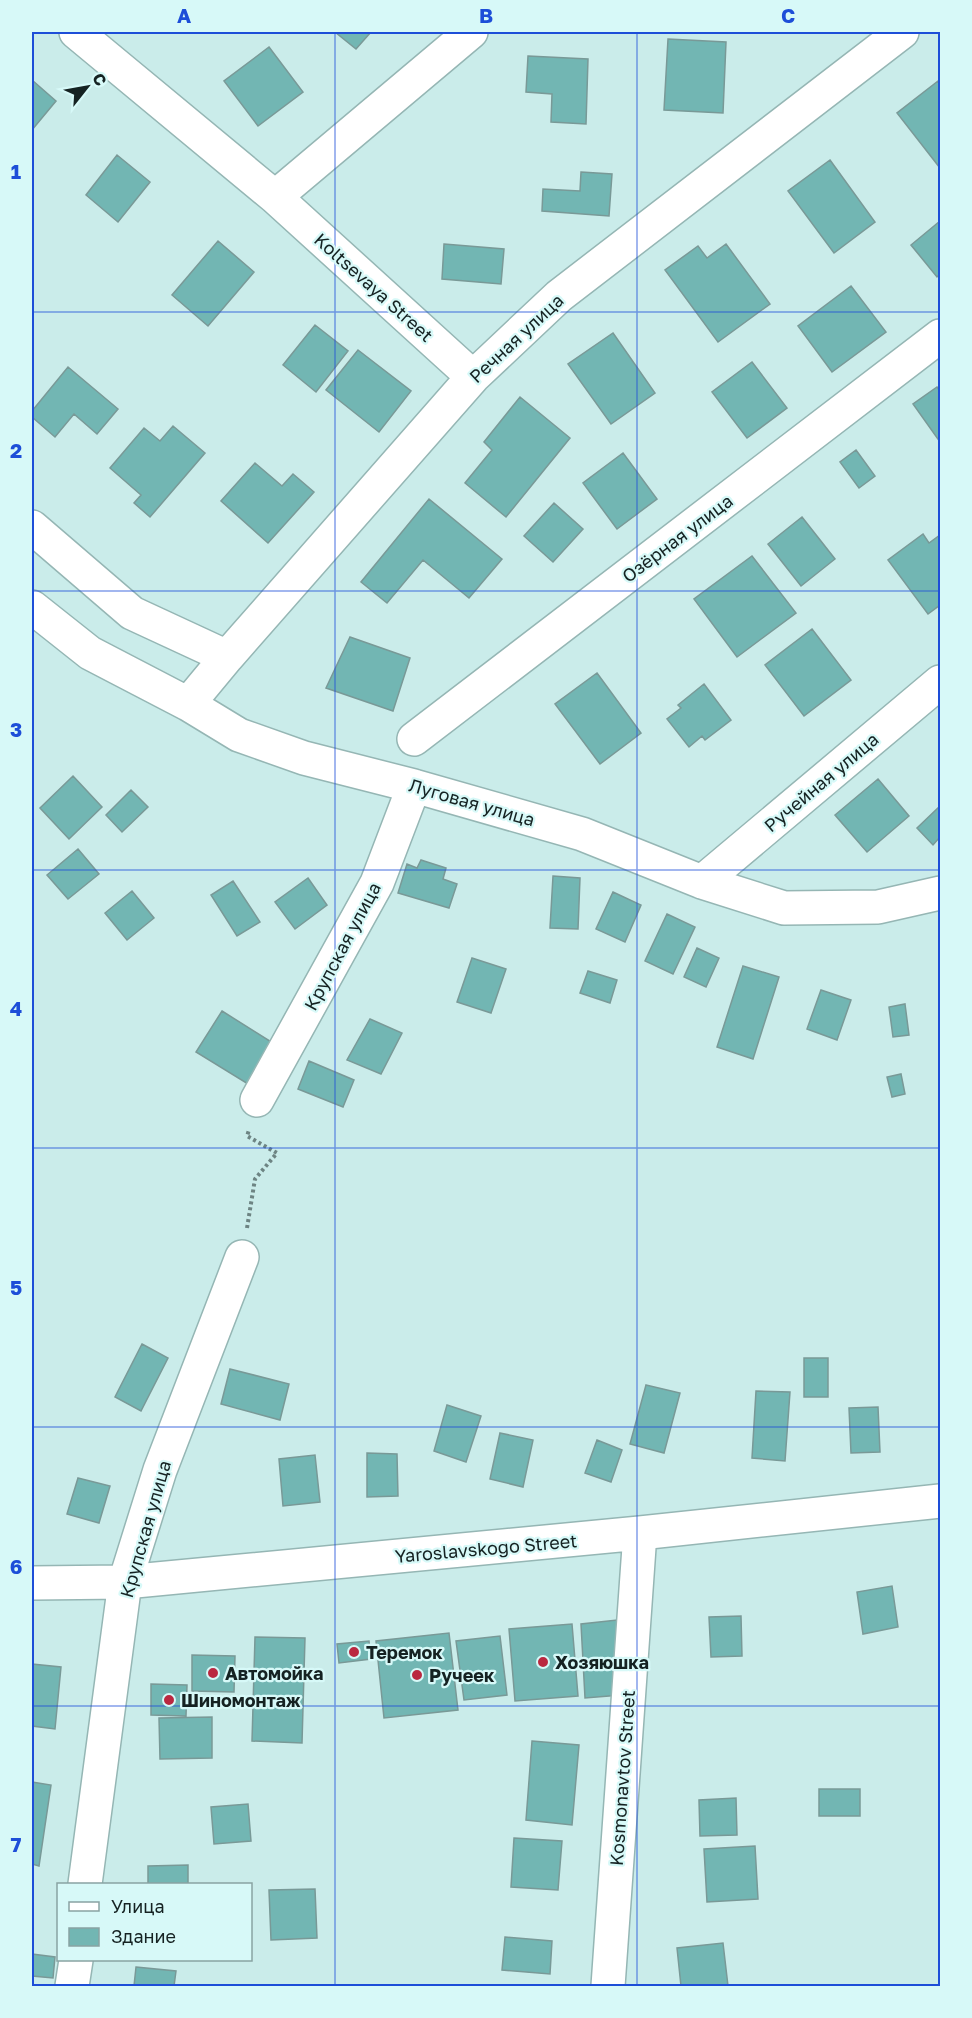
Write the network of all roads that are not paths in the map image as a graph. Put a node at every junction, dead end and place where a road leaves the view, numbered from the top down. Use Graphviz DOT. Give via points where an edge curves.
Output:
graph roads {
  1 [pos="75,32"];
  2 [pos="471,32"];
  3 [pos="902,32"];
  4 [pos="275,197"];
  5 [pos="940,336"];
  6 [pos="473,377"];
  7 [pos="32,527"];
  8 [pos="32,607"];
  9 [pos="227,657"];
  10 [pos="940,682"];
  11 [pos="188,704"];
  12 [pos="414,739"];
  13 [pos="414,786"];
  14 [pos="702,882"];
  15 [pos="940,893"];
  16 [pos="257,1100"];
  17 [pos="242,1257"];
  18 [pos="940,1501"];
  19 [pos="640,1533"];
  20 [pos="125,1582"];
  21 [pos="32,1583"];
  22 [pos="86,1883"];
  23 [pos="76,1961"];
  24 [pos="72,1986"];
  25 [pos="608,1986"];
  1 -- 4 [label="street, Koltsevaya Street"];
  2 -- 4 [label="street"];
  3 -- 6 [label="street, Речная улица" via="559,297"];
  4 -- 6 [label="street, Koltsevaya Street"];
  5 -- 12 [label="street, Озёрная улица"];
  6 -- 9 [label="street, Речная улица"];
  7 -- 9 [label="street" via="132,614"];
  8 -- 11 [label="street, Луговая улица" via="90,653"];
  9 -- 11 [label="street, Речная улица"];
  10 -- 14 [label="street, Ручейная улица"];
  11 -- 13 [label="street, Луговая улица" via="238,735 304,758"];
  13 -- 14 [label="street, Луговая улица" via="582,834"];
  13 -- 16 [label="street, Крупская улица" via="377,883"];
  14 -- 15 [label="street, Луговая улица" via="784,908 878,907"];
  17 -- 20 [label="street, Крупская улица" via="160,1470"];
  18 -- 19 [label="street, Yaroslavskogo Street"];
  19 -- 20 [label="street, Yaroslavskogo Street"];
  19 -- 25 [label="street, Kosmonavtov Street"];
  20 -- 21 [label="street, Yaroslavskogo Street"];
  20 -- 22 [label="street, Крупская улица"];
  23 -- 24 [label="street"];
}
